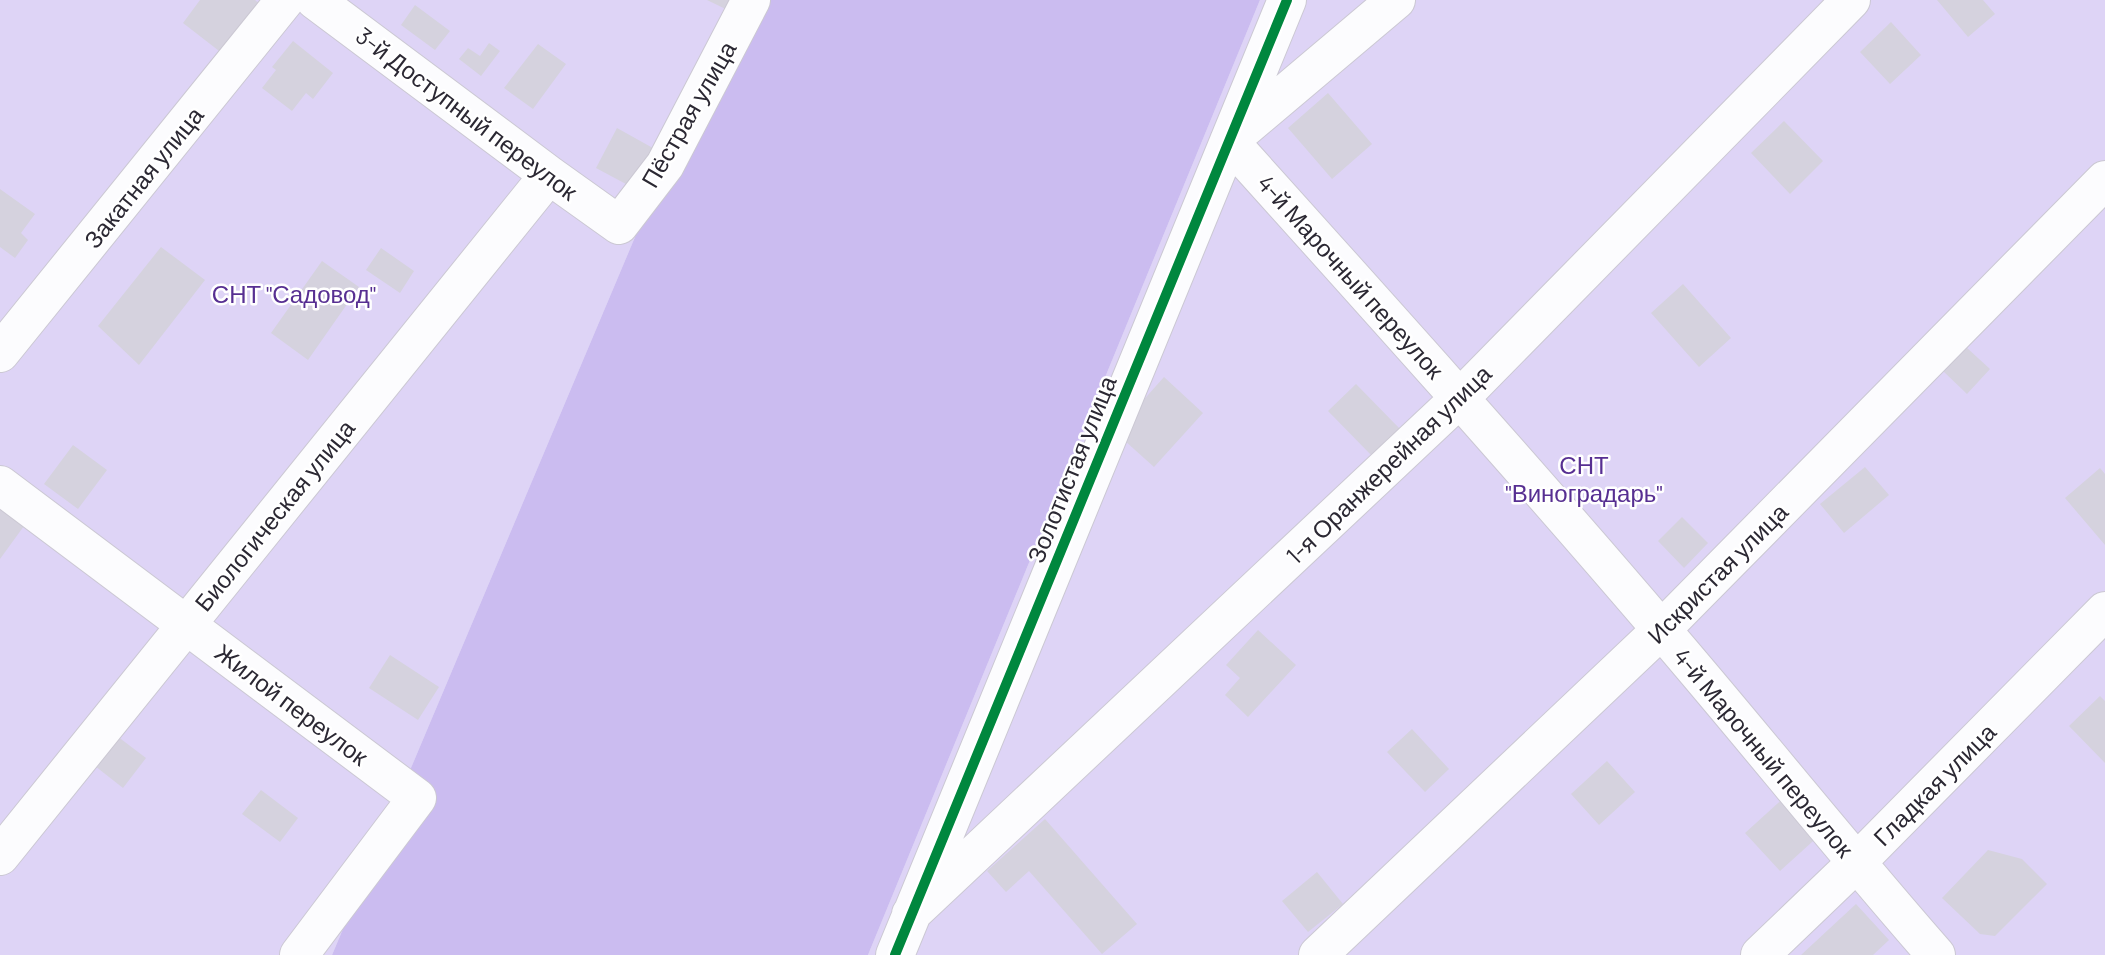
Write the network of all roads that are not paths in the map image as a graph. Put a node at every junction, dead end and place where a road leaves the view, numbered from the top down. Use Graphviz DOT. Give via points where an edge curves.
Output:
graph roads {
  1 [pos="285,0"];
  2 [pos="315,0"];
  3 [pos="751,0"];
  4 [pos="1287,0"];
  5 [pos="1396,0"];
  6 [pos="1851,0"];
  7 [pos="1229,141"];
  8 [pos="549,175"];
  9 [pos="2105,180"];
  10 [pos="619,225"];
  11 [pos="0,353"];
  12 [pos="1461,397"];
  13 [pos="0,485"];
  14 [pos="2105,611"];
  15 [pos="186,623"];
  16 [pos="1662,629"];
  17 [pos="0,856"];
  18 [pos="1856,863"];
  19 [pos="911,914"];
  20 [pos="299,955"];
  21 [pos="895,955"];
  22 [pos="1318,955"];
  23 [pos="1760,955"];
  24 [pos="1936,955"];
  1 -- 11 [label="street, Закатная улица"];
  2 -- 8 [label="street, 3-й Доступный переулок"];
  3 -- 10 [label="street, Пёстрая улица" via="665,165"];
  4 -- 7 [label="street, Золотистая улица"];
  5 -- 7 [label="street"];
  6 -- 12 [label="street, 1-я Оранжерейная улица"];
  7 -- 12 [label="street, 4-й Марочный переулок"];
  7 -- 19 [label="street, Золотистая улица"];
  8 -- 10 [label="street, 3-й Доступный переулок"];
  8 -- 15 [label="street, Биологическая улица"];
  9 -- 16 [label="street, Искристая улица"];
  12 -- 16 [label="street, 4-й Марочный переулок"];
  12 -- 19 [label="street, 1-я Оранжерейная улица"];
  13 -- 15 [label="street, Жилой переулок"];
  14 -- 18 [label="street, Гладкая улица"];
  15 -- 17 [label="street, Биологическая улица"];
  15 -- 20 [label="street, Жилой переулок" via="416,798"];
  16 -- 18 [label="street, 4-й Марочный переулок"];
  16 -- 22 [label="street, Искристая улица"];
  18 -- 23 [label="street, Гладкая улица"];
  18 -- 24 [label="street, 4-й Марочный переулок"];
  19 -- 21 [label="street, Золотистая улица"];
}
